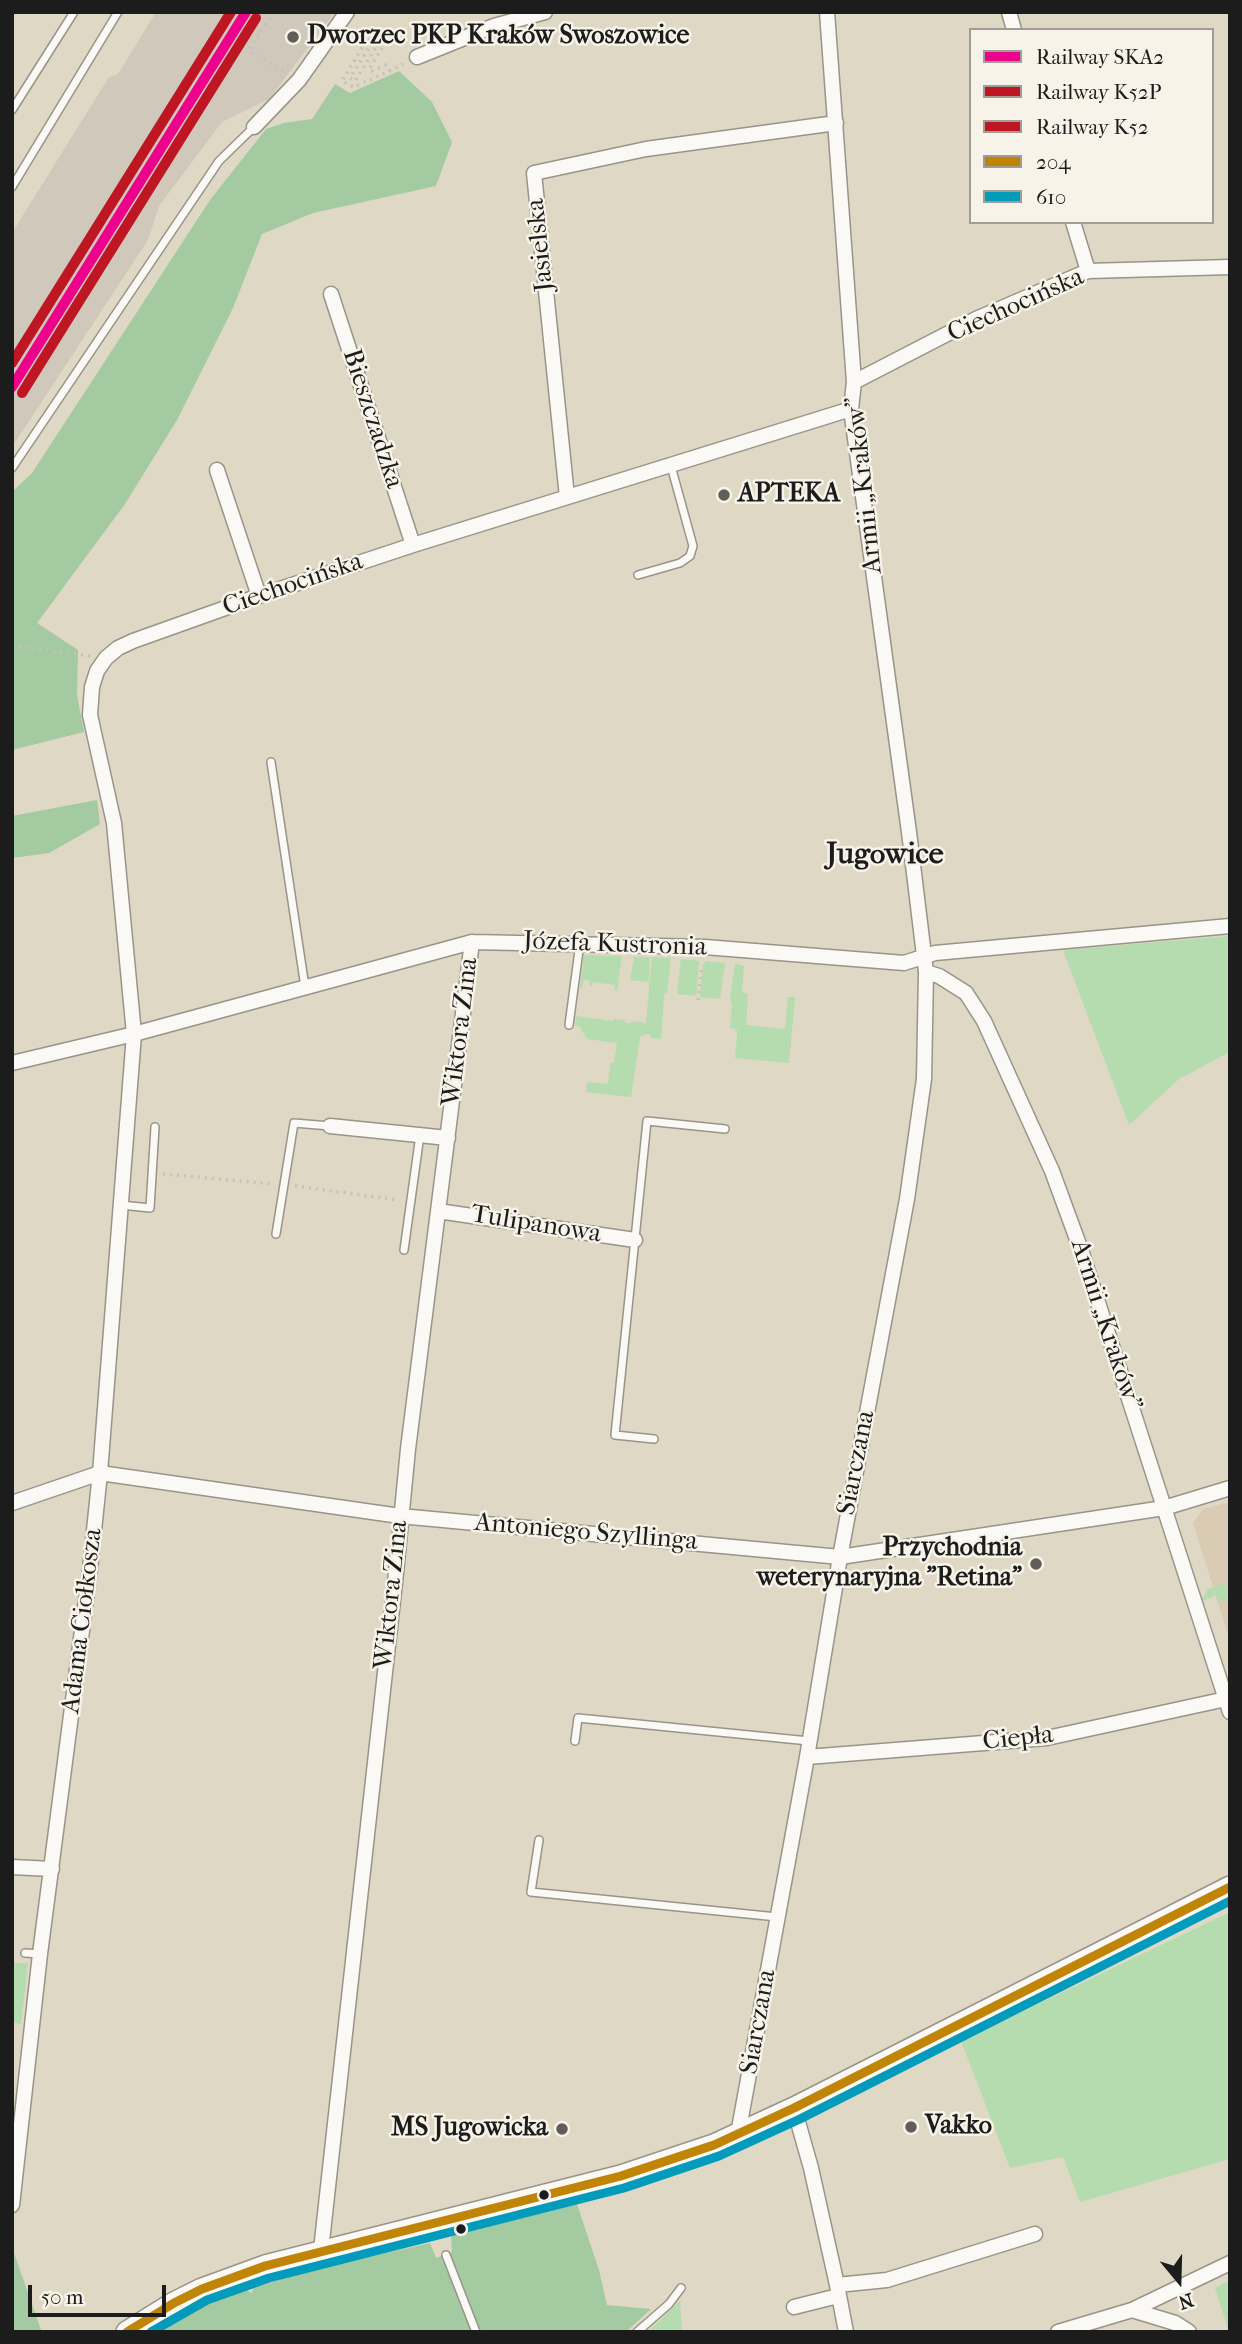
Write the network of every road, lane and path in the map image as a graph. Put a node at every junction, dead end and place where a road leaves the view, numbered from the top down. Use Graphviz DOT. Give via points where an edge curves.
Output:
graph roads {
  1 [pos="74,12"];
  2 [pos="118,12"];
  3 [pos="264,12"];
  4 [pos="274,12"];
  5 [pos="347,12"];
  6 [pos="545,12"];
  7 [pos="827,12"];
  8 [pos="260,33"];
  9 [pos="417,57"];
  10 [pos="299,80"];
  11 [pos="356,83"];
  12 [pos="12,110"];
  13 [pos="836,123"];
  14 [pos="254,127"];
  15 [pos="12,187"];
  16 [pos="1074,224"];
  17 [pos="1230,267"];
  18 [pos="1088,271"];
  19 [pos="331,294"];
  20 [pos="853,382"];
  21 [pos="851,409"];
  22 [pos="671,465"];
  23 [pos="12,468"];
  24 [pos="217,470"];
  25 [pos="567,497"];
  26 [pos="414,545"];
  27 [pos="638,575"];
  28 [pos="259,596"];
  29 [pos="12,648"];
  30 [pos="106,658"];
  31 [pos="271,762"];
  32 [pos="1230,926"];
  33 [pos="472,942"];
  34 [pos="580,943"];
  35 [pos="923,957"];
  36 [pos="702,965"];
  37 [pos="926,972"];
  38 [pos="306,988"];
  39 [pos="698,1000"];
  40 [pos="569,1025"];
  41 [pos="134,1034"];
  42 [pos="12,1063"];
  43 [pos="330,1126"];
  44 [pos="156,1127"];
  45 [pos="725,1129"];
  46 [pos="419,1135"];
  47 [pos="448,1138"];
  48 [pos="121,1205"];
  49 [pos="438,1211"];
  50 [pos="276,1234"];
  51 [pos="635,1240"];
  52 [pos="404,1250"];
  53 [pos="654,1439"];
  54 [pos="100,1473"];
  55 [pos="1230,1488"];
  56 [pos="12,1503"];
  57 [pos="1164,1508"];
  58 [pos="400,1516"];
  59 [pos="840,1557"];
  60 [pos="1228,1706"];
  61 [pos="575,1741"];
  62 [pos="810,1741"];
  63 [pos="807,1757"];
  64 [pos="539,1840"];
  65 [pos="12,1867"];
  66 [pos="52,1869"];
  67 [pos="1230,1887"];
  68 [pos="778,1917"];
  69 [pos="24,1953"];
  70 [pos="40,1954"];
  71 [pos="794,2108"];
  72 [pos="738,2134"];
  73 [pos="12,2205"];
  74 [pos="1035,2234"];
  75 [pos="321,2250"];
  76 [pos="446,2255"];
  77 [pos="1230,2263"];
  78 [pos="681,2288"];
  79 [pos="837,2290"];
  80 [pos="794,2307"];
  81 [pos="1132,2310"];
  82 [pos="127,2332"];
  83 [pos="476,2332"];
  84 [pos="637,2332"];
  85 [pos="846,2332"];
  86 [pos="1058,2332"];
  87 [pos="1189,2332"];
  1 -- 12 [label="lane"];
  2 -- 15 [label="lane"];
  3 -- 8 [label="path" via="254,28"];
  4 -- 8 [label="path"];
  5 -- 10 [label="street"];
  6 -- 9 [label="street" via="494,26"];
  7 -- 13 [label="street, Armii „Kraków”"];
  8 -- 10 [label="path" via="249,50"];
  10 -- 14 [label="street"];
  11 -- 11 [label="path" via="354,88 342,81 368,38 373,41 350,78"];
  11 -- 11 [label="path" via="378,44 383,47 369,69 386,65 390,71"];
  13 -- 20 [label="street, Armii „Kraków”"];
  13 -- 25 [label="street, Jasielska" via="646,149 534,173"];
  14 -- 23 [label="lane" via="219,161"];
  16 -- 18 [label="street"];
  17 -- 18 [label="street, Ciechocińska"];
  18 -- 20 [label="street, Ciechocińska" via="976,319"];
  19 -- 26 [label="street, Bieszczadzka"];
  20 -- 21 [label="street, Armii „Kraków”"];
  21 -- 22 [label="street, Ciechocińska"];
  21 -- 35 [label="street, Armii „Kraków”"];
  22 -- 25 [label="street, Ciechocińska"];
  22 -- 27 [label="lane" via="693,546 690,556 680,563"];
  24 -- 28 [label="street"];
  25 -- 26 [label="street, Ciechocińska"];
  26 -- 28 [label="street, Ciechocińska"];
  28 -- 30 [label="street, Ciechocińska" via="133,641"];
  29 -- 30 [label="path"];
  30 -- 41 [label="street" via="92,687 90,715 114,823"];
  31 -- 38 [label="lane"];
  32 -- 35 [label="street, Józefa Kustronia"];
  33 -- 34 [label="street, Józefa Kustronia"];
  33 -- 38 [label="street, Józefa Kustronia"];
  33 -- 47 [label="street, Wiktora Zina"];
  34 -- 35 [label="street, Józefa Kustronia" via="705,947 904,964"];
  34 -- 40 [label="lane"];
  35 -- 37 [label="street, Siarczana"];
  36 -- 39 [label="path"];
  37 -- 57 [label="street, Armii „Kraków”" via="966,993 984,1021 1052,1171"];
  37 -- 59 [label="street, Siarczana" via="924,1079 907,1199"];
  38 -- 41 [label="street, Józefa Kustronia"];
  41 -- 42 [label="street, Józefa Kustronia"];
  41 -- 48 [label="street, Adama Ciołkosza"];
  43 -- 46 [label="street"];
  43 -- 50 [label="lane" via="294,1123"];
  44 -- 48 [label="lane" via="150,1208"];
  45 -- 51 [label="lane" via="647,1121"];
  46 -- 47 [label="street"];
  46 -- 52 [label="lane"];
  47 -- 49 [label="street, Wiktora Zina"];
  48 -- 54 [label="street, Adama Ciołkosza"];
  49 -- 51 [label="street, Tulipanowa"];
  49 -- 58 [label="street, Wiktora Zina"];
  51 -- 53 [label="lane" via="615,1435"];
  54 -- 56 [label="street, Antoniego Szyllinga"];
  54 -- 58 [label="street, Antoniego Szyllinga"];
  54 -- 66 [label="street, Adama Ciołkosza"];
  55 -- 57 [label="street, Antoniego Szyllinga"];
  57 -- 59 [label="street, Antoniego Szyllinga"];
  57 -- 60 [label="street, Armii „Kraków”"];
  58 -- 59 [label="street, Antoniego Szyllinga"];
  58 -- 75 [label="street, Wiktora Zina"];
  59 -- 62 [label="street, Siarczana"];
  60 -- 63 [label="street, Ciepła" via="1046,1738"];
  61 -- 62 [label="lane" via="578,1718"];
  62 -- 63 [label="street, Siarczana"];
  63 -- 68 [label="street, Siarczana"];
  64 -- 68 [label="lane" via="531,1892"];
  65 -- 66 [label="street"];
  66 -- 70 [label="street, Adama Ciołkosza"];
  67 -- 71 [label="street"];
  68 -- 72 [label="street, Siarczana"];
  69 -- 70 [label="lane"];
  70 -- 73 [label="street, Adama Ciołkosza"];
  71 -- 72 [label="street"];
  71 -- 79 [label="street"];
  72 -- 75 [label="street" via="621,2176"];
  74 -- 79 [label="street" via="887,2280"];
  75 -- 82 [label="street" via="202,2289"];
  76 -- 83 [label="lane"];
  77 -- 81 [label="street"];
  78 -- 84 [label="lane" via="670,2304"];
  79 -- 80 [label="street"];
  79 -- 85 [label="street"];
  81 -- 86 [label="street"];
  81 -- 87 [label="street"];
}
